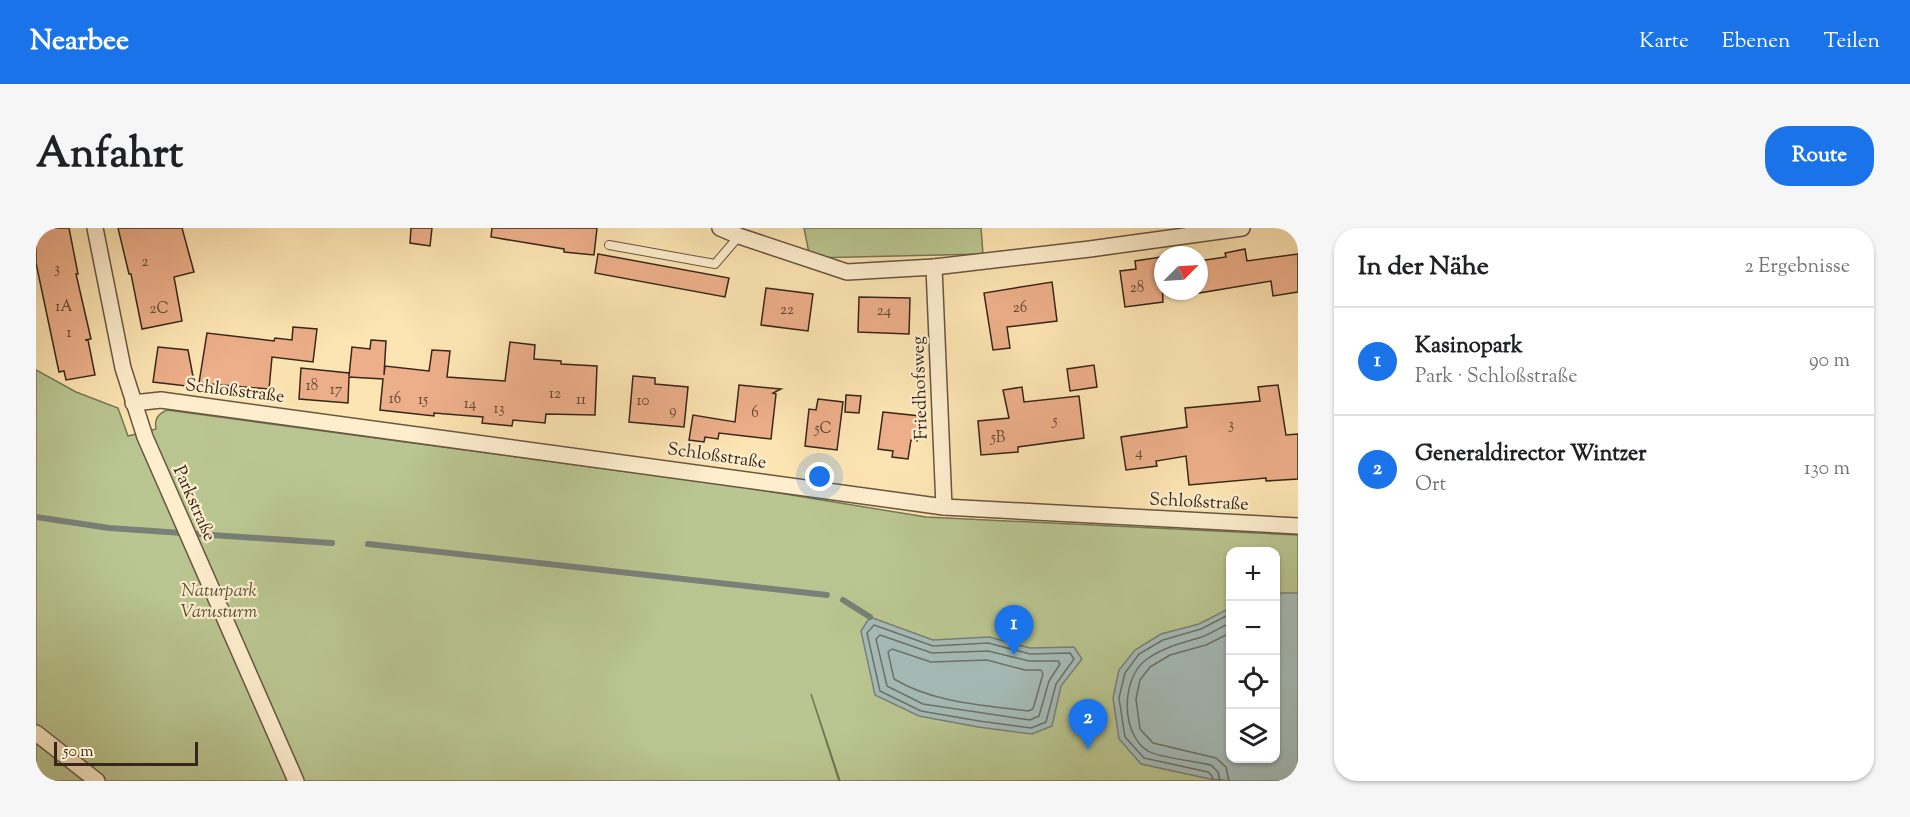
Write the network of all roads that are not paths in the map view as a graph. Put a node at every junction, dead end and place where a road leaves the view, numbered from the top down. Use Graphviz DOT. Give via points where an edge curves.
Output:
graph roads {
  1 [pos="95,228"];
  2 [pos="720,228"];
  3 [pos="1242,228"];
  4 [pos="739,236"];
  5 [pos="609,246"];
  6 [pos="934,267"];
  7 [pos="133,403"];
  8 [pos="944,507"];
  9 [pos="1298,526"];
  10 [pos="36,734"];
  11 [pos="97,781"];
  12 [pos="296,781"];
  1 -- 7 [label="street, Parkstraße"];
  2 -- 4 [label="street"];
  3 -- 6 [label="street"];
  4 -- 5 [label="lane" via="715,264"];
  4 -- 6 [label="street" via="847,272"];
  6 -- 8 [label="street, Friedhofsweg"];
  7 -- 8 [label="street, Schloßstraße" via="160,400"];
  7 -- 12 [label="street, Parkstraße"];
  8 -- 9 [label="street, Schloßstraße"];
  10 -- 11 [label="street"];
}
